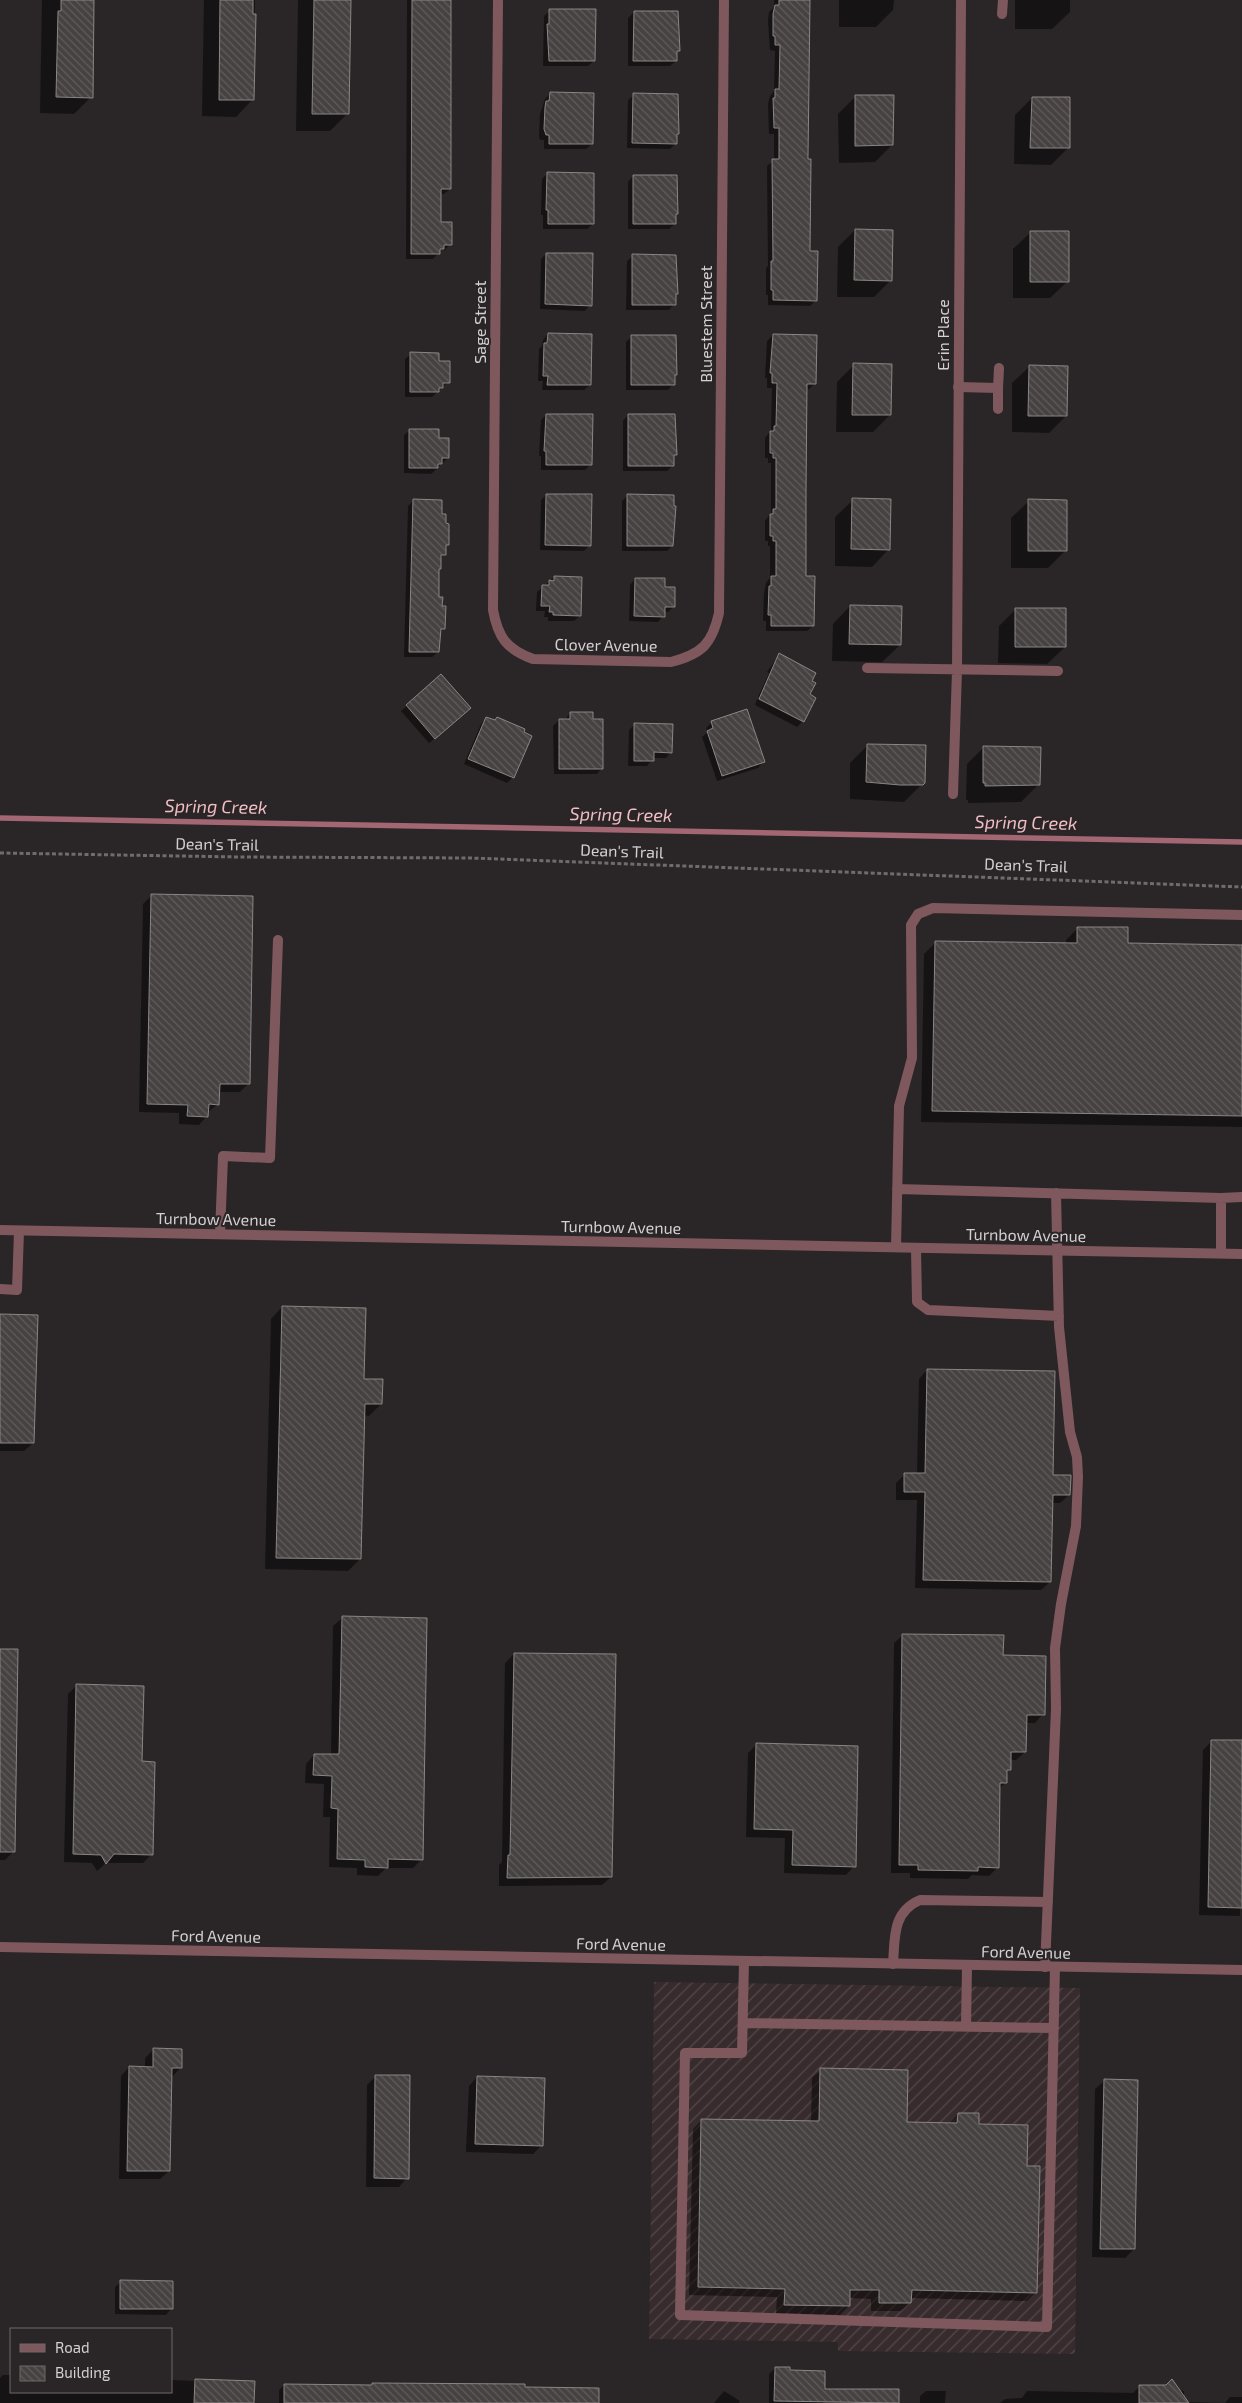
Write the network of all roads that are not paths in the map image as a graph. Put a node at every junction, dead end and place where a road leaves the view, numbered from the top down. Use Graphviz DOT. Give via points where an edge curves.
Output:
graph roads {
  1 [pos="498,0"];
  2 [pos="724,0"];
  3 [pos="961,0"];
  4 [pos="1003,0"];
  5 [pos="1002,14"];
  6 [pos="998,368"];
  7 [pos="958,387"];
  8 [pos="998,388"];
  9 [pos="998,409"];
  10 [pos="505,642"];
  11 [pos="706,645"];
  12 [pos="867,668"];
  13 [pos="956,670"];
  14 [pos="1058,671"];
  15 [pos="953,794"];
  16 [pos="1242,915"];
  17 [pos="278,940"];
  18 [pos="897,1189"];
  19 [pos="1056,1193"];
  20 [pos="1242,1197"];
  21 [pos="1221,1198"];
  22 [pos="0,1230"];
  23 [pos="19,1231"];
  24 [pos="220,1234"];
  25 [pos="896,1247"];
  26 [pos="916,1248"];
  27 [pos="1056,1250"];
  28 [pos="1221,1253"];
  29 [pos="1242,1254"];
  30 [pos="0,1289"];
  31 [pos="1059,1316"];
  32 [pos="1048,1902"];
  33 [pos="0,1946"];
  34 [pos="744,1961"];
  35 [pos="894,1964"];
  36 [pos="968,1966"];
  37 [pos="1050,1967"];
  38 [pos="1242,1970"];
  39 [pos="742,2023"];
  40 [pos="966,2026"];
  41 [pos="1054,2028"];
  1 -- 10 [label="street, Sage Street" via="493,610 496,627"];
  2 -- 11 [label="street, Bluestem Street" via="719,613 715,630"];
  3 -- 7 [label="street, Erin Place"];
  4 -- 5 [label="street"];
  6 -- 8 [label="street"];
  7 -- 8 [label="street"];
  7 -- 13 [label="street, Erin Place"];
  8 -- 9 [label="street"];
  10 -- 11 [label="street, Clover Avenue" via="517,653 533,659 671,662 692,656"];
  12 -- 13 [label="street"];
  13 -- 14 [label="street"];
  13 -- 15 [label="street, Erin Place"];
  16 -- 18 [label="street" via="933,908 918,914 911,925 912,1058 899,1106"];
  17 -- 24 [label="street" via="270,1158 223,1156"];
  18 -- 19 [label="street"];
  18 -- 25 [label="street"];
  19 -- 21 [label="street"];
  19 -- 27 [label="street"];
  20 -- 21 [label="street"];
  21 -- 28 [label="street"];
  22 -- 23 [label="street, Turnbow Avenue"];
  23 -- 24 [label="street, Turnbow Avenue"];
  23 -- 30 [label="street" via="17,1290"];
  24 -- 25 [label="street, Turnbow Avenue"];
  25 -- 26 [label="street, Turnbow Avenue"];
  26 -- 27 [label="street, Turnbow Avenue"];
  26 -- 31 [label="street" via="917,1302 928,1310"];
  27 -- 28 [label="street, Turnbow Avenue"];
  27 -- 31 [label="street"];
  28 -- 29 [label="street, Turnbow Avenue"];
  31 -- 32 [label="street" via="1070,1432 1077,1457 1078,1477 1076,1526 1055,1648 1056,1709"];
  32 -- 35 [label="street" via="920,1900 909,1905 896,1928"];
  32 -- 37 [label="street"];
  33 -- 34 [label="street, Ford Avenue"];
  34 -- 35 [label="street, Ford Avenue"];
  34 -- 39 [label="street"];
  35 -- 36 [label="street, Ford Avenue"];
  36 -- 37 [label="street, Ford Avenue"];
  36 -- 40 [label="street"];
  37 -- 38 [label="street, Ford Avenue"];
  37 -- 41 [label="street"];
  39 -- 40 [label="street"];
  39 -- 41 [label="street" via="742,2053 685,2053 680,2315 1047,2327"];
  40 -- 41 [label="street"];
}
